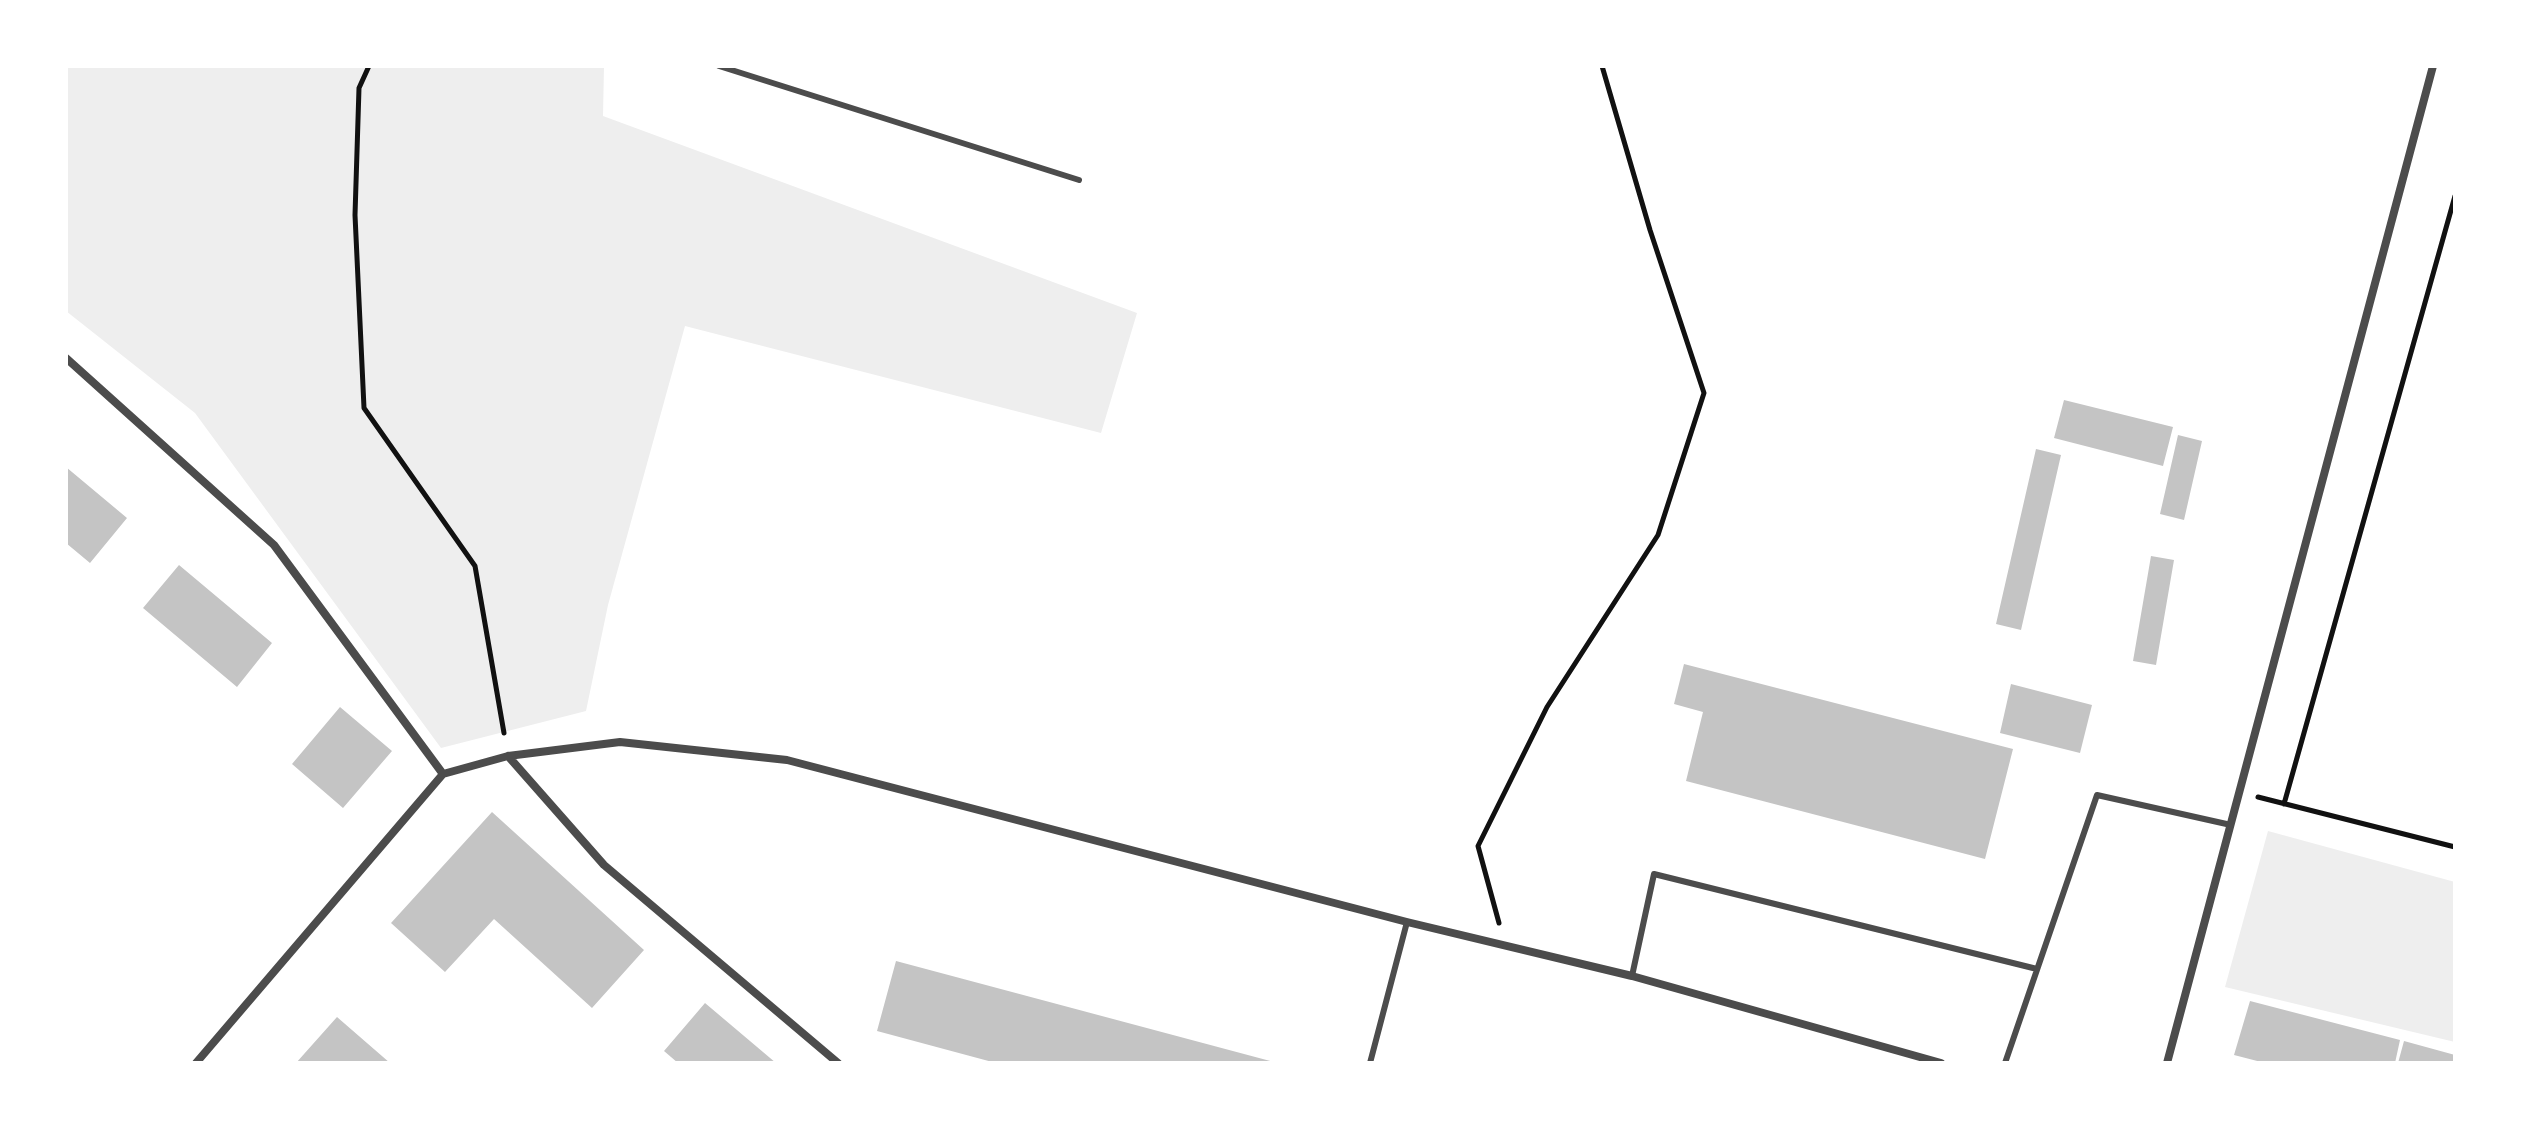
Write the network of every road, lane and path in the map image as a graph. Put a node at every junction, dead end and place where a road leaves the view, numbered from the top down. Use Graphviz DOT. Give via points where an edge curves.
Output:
graph roads {
  1 [pos="369,66"];
  2 [pos="719,66"];
  3 [pos="1602,66"];
  4 [pos="2433,66"];
  5 [pos="1079,180"];
  6 [pos="2455,196"];
  7 [pos="66,358"];
  8 [pos="508,756"];
  9 [pos="443,774"];
  10 [pos="2239,792"];
  11 [pos="2284,804"];
  12 [pos="2231,825"];
  13 [pos="2455,847"];
  14 [pos="1407,922"];
  15 [pos="1505,945"];
  16 [pos="2037,969"];
  17 [pos="1632,976"];
  18 [pos="196,1063"];
  19 [pos="838,1063"];
  20 [pos="1370,1063"];
  21 [pos="1941,1063"];
  22 [pos="2005,1063"];
  23 [pos="2167,1063"];
  1 -- 8 [label="path" via="359,88 355,215 364,408 475,566"];
  2 -- 5 [label="lane"];
  3 -- 15 [label="path" via="1704,393 1658,535 1547,707 1478,846"];
  4 -- 10 [label="street"];
  6 -- 11 [label="path"];
  7 -- 9 [label="street" via="274,545"];
  8 -- 9 [label="street"];
  8 -- 14 [label="street" via="620,742 787,760"];
  8 -- 19 [label="street" via="604,865"];
  9 -- 18 [label="street"];
  10 -- 11 [label="path"];
  10 -- 12 [label="street"];
  11 -- 13 [label="path"];
  12 -- 16 [label="lane" via="2097,795"];
  12 -- 23 [label="street"];
  14 -- 15 [label="street"];
  14 -- 20 [label="lane"];
  15 -- 17 [label="street"];
  16 -- 17 [label="lane" via="1654,874"];
  16 -- 22 [label="lane"];
  17 -- 21 [label="street"];
}
